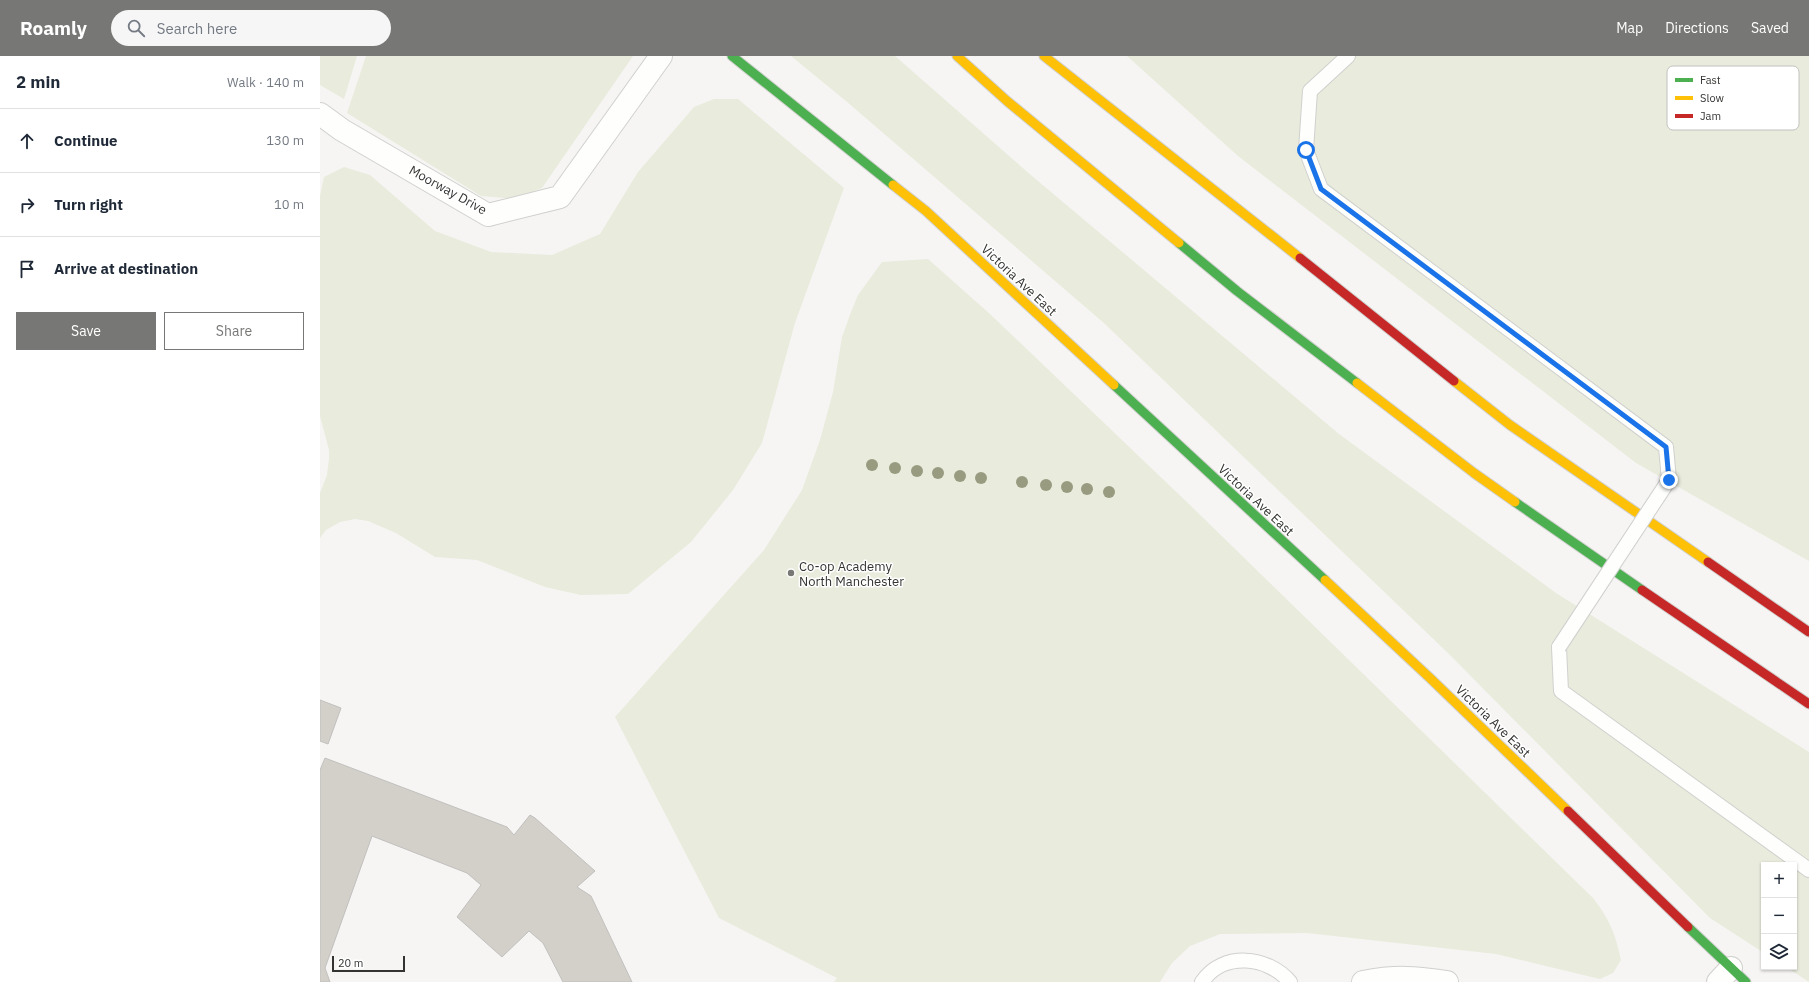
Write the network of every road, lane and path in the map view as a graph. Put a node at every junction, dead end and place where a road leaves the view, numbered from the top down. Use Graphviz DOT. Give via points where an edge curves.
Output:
graph roads {
  1 [pos="661,56"];
  2 [pos="732,56"];
  3 [pos="957,56"];
  4 [pos="1044,56"];
  5 [pos="1348,56"];
  6 [pos="320,114"];
  7 [pos="1809,632"];
  8 [pos="1809,704"];
  9 [pos="1809,870"];
  10 [pos="1732,977"];
  11 [pos="1202,982"];
  12 [pos="1290,982"];
  13 [pos="1363,982"];
  14 [pos="1447,982"];
  1 -- 6 [label="street, Moorway Drive" via="560,197 488,215 342,130"];
  2 -- 10 [label="main road, Victoria Ave East" via="926,211 1431,679"];
  3 -- 8 [label="main road" via="1007,101 1238,291 1468,468"];
  4 -- 7 [label="main road" via="1510,424"];
  5 -- 9 [label="lane, bridge" via="1310,91 1306,150 1321,189 1666,447 1669,480 1559,647 1561,691"];
  11 -- 12 [label="lane" via="1207,975 1227,963 1249,960 1272,966"];
  13 -- 14 [label="street" via="1413,977"];
}
